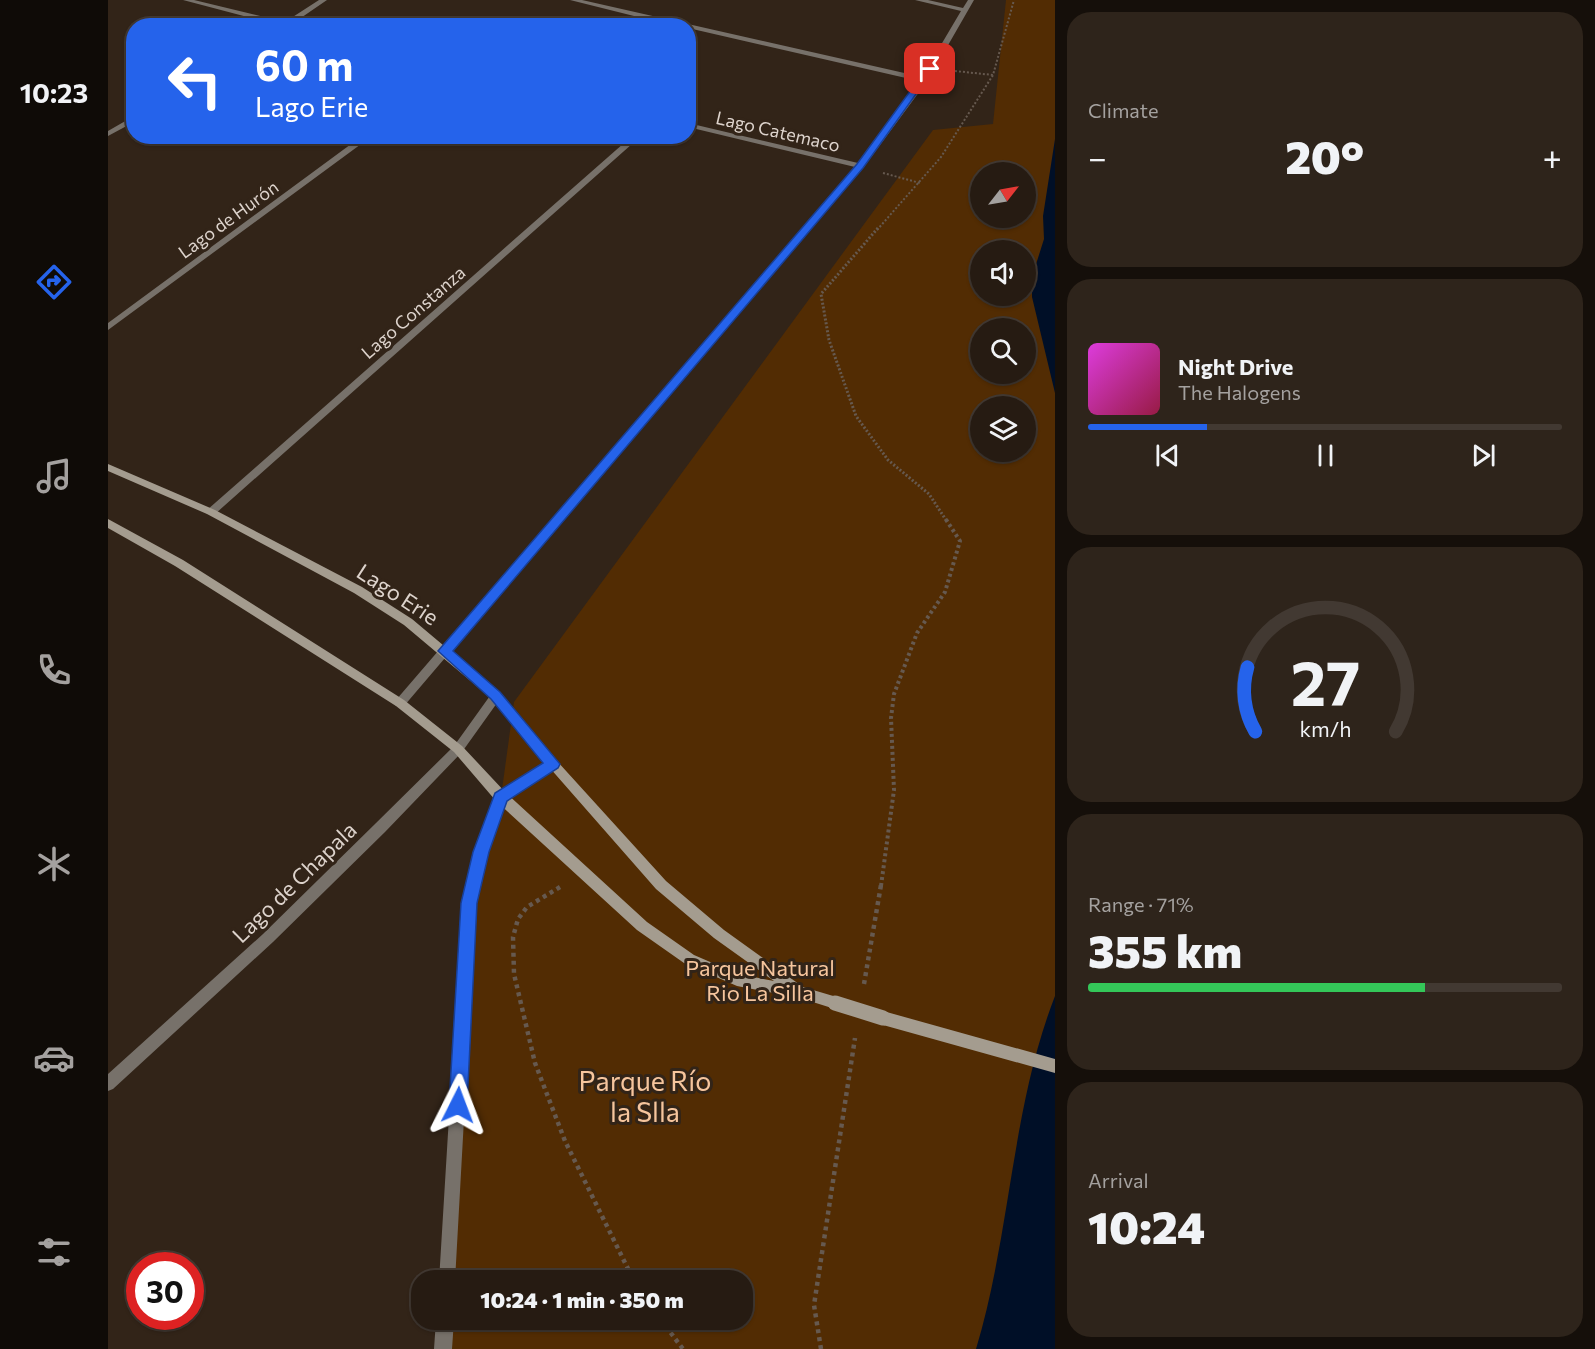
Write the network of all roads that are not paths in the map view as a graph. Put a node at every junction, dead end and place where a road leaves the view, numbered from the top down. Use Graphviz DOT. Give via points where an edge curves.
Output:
graph roads {
  1 [pos="186,0"];
  2 [pos="324,0"];
  3 [pos="573,0"];
  4 [pos="918,0"];
  5 [pos="971,0"];
  6 [pos="966,10"];
  7 [pos="259,18"];
  8 [pos="297,18"];
  9 [pos="652,18"];
  10 [pos="696,28"];
  11 [pos="924,80"];
  12 [pos="126,123"];
  13 [pos="696,127"];
  14 [pos="108,134"];
  15 [pos="357,144"];
  16 [pos="628,144"];
  17 [pos="860,166"];
  18 [pos="108,327"];
  19 [pos="108,467"];
  20 [pos="211,512"];
  21 [pos="108,523"];
  22 [pos="445,651"];
  23 [pos="496,696"];
  24 [pos="400,704"];
  25 [pos="458,749"];
  26 [pos="553,764"];
  27 [pos="501,797"];
  28 [pos="800,992"];
  29 [pos="1055,1066"];
  30 [pos="109,1082"];
  31 [pos="448,1270"];
  32 [pos="444,1330"];
  33 [pos="443,1349"];
  1 -- 7 [label="street"];
  2 -- 8 [label="street"];
  3 -- 9 [label="street"];
  4 -- 6 [label="street"];
  5 -- 6 [label="street"];
  6 -- 11 [label="street"];
  10 -- 11 [label="street"];
  11 -- 17 [label="street"];
  12 -- 14 [label="street"];
  13 -- 17 [label="street, Lago Catemaco"];
  15 -- 18 [label="street, Lago de Hurón"];
  16 -- 20 [label="street, Lago Constanza"];
  17 -- 22 [label="street"];
  19 -- 20 [label="street, Lago Erie"];
  20 -- 22 [label="street, Lago Erie" via="358,590"];
  21 -- 24 [label="street, Lago Erie" via="179,563"];
  22 -- 23 [label="street, Lago Erie"];
  22 -- 24 [label="street"];
  23 -- 25 [label="street, Lago de Chapala"];
  23 -- 26 [label="street, Lago Erie"];
  24 -- 25 [label="street, Lago Erie"];
  25 -- 27 [label="street, Lago Erie"];
  25 -- 30 [label="street, Lago de Chapala" via="268,938"];
  26 -- 27 [label="street"];
  26 -- 28 [label="street, Lago Erie" via="661,885 719,934"];
  27 -- 28 [label="street, Lago Erie" via="642,926 689,959 737,980"];
  27 -- 31 [label="street" via="481,852 469,903"];
  28 -- 29 [label="street, Lago Erie, bridge"];
  32 -- 33 [label="street"];
}
